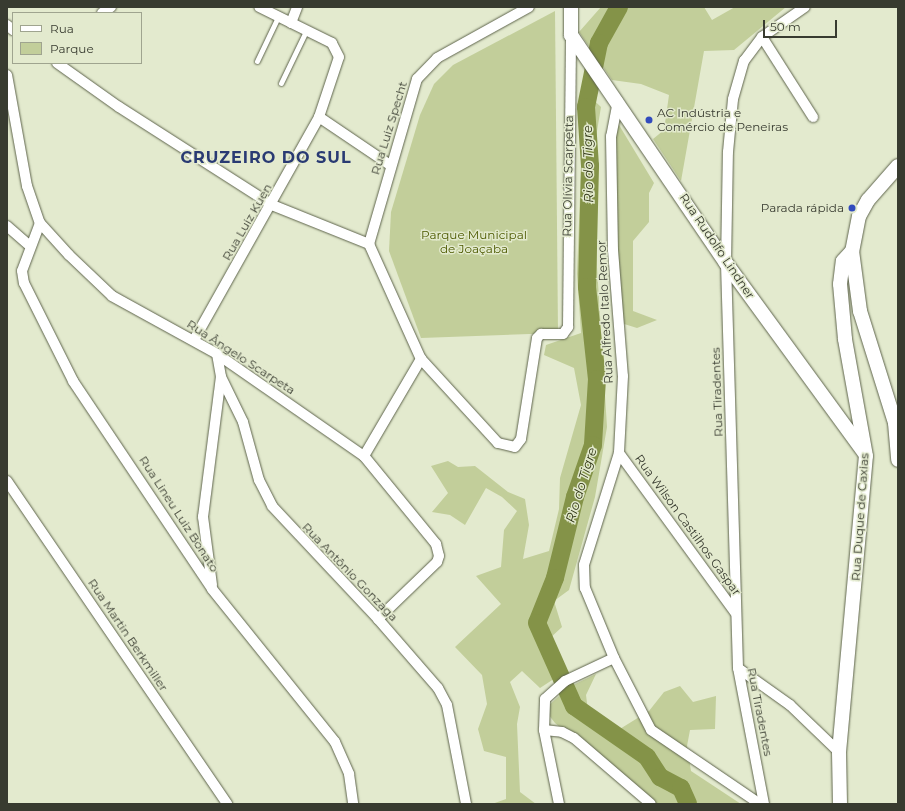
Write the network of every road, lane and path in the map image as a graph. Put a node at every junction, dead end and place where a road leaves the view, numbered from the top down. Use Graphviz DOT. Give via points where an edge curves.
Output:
graph roads {
  1 [pos="259,7"];
  2 [pos="297,7"];
  3 [pos="529,7"];
  4 [pos="563,7"];
  5 [pos="571,7"];
  6 [pos="805,7"];
  7 [pos="278,17"];
  8 [pos="291,23"];
  9 [pos="571,29"];
  10 [pos="306,31"];
  11 [pos="762,37"];
  12 [pos="257,61"];
  13 [pos="59,64"];
  14 [pos="7,75"];
  15 [pos="281,83"];
  16 [pos="618,100"];
  17 [pos="319,117"];
  18 [pos="813,117"];
  19 [pos="390,165"];
  20 [pos="898,166"];
  21 [pos="272,205"];
  22 [pos="40,223"];
  23 [pos="7,226"];
  24 [pos="370,244"];
  25 [pos="30,246"];
  26 [pos="856,256"];
  27 [pos="726,263"];
  28 [pos="194,340"];
  29 [pos="217,354"];
  30 [pos="421,359"];
  31 [pos="221,377"];
  32 [pos="619,453"];
  33 [pos="364,456"];
  34 [pos="866,456"];
  35 [pos="898,460"];
  36 [pos="7,481"];
  37 [pos="212,589"];
  38 [pos="735,612"];
  39 [pos="378,619"];
  40 [pos="614,658"];
  41 [pos="738,668"];
  42 [pos="544,730"];
  43 [pos="839,752"];
  44 [pos="228,804"];
  45 [pos="353,804"];
  46 [pos="466,804"];
  47 [pos="559,804"];
  48 [pos="651,804"];
  49 [pos="760,804"];
  50 [pos="764,804"];
  51 [pos="840,804"];
  1 -- 7 [label="street"];
  2 -- 8 [label="street"];
  3 -- 19 [label="street, Rua Luiz Specht" via="437,58 426,68 417,79"];
  4 -- 9 [label="street, Rua Olívia Scarpetta"];
  5 -- 9 [label="street, Rua Olívia Scarpetta"];
  6 -- 11 [label="street, Rua Tiradentes"];
  7 -- 8 [label="street"];
  7 -- 12 [label="lane"];
  8 -- 10 [label="street"];
  9 -- 16 [label="street, Rua Rudolfo Lindner" via="580,47"];
  9 -- 30 [label="street, Rua Olívia Scarpetta" via="568,327 563,334 541,334 537,338 521,439 515,447 498,443"];
  10 -- 15 [label="lane"];
  10 -- 17 [label="street, Rua Luiz Kuen" via="336,46 339,57"];
  11 -- 18 [label="street"];
  11 -- 27 [label="street, Rua Tiradentes" via="744,61 733,99"];
  13 -- 21 [label="street" via="119,107"];
  14 -- 22 [label="street, Rua Ângelo Scarpeta" via="27,186"];
  16 -- 27 [label="street, Rua Rudolfo Lindner"];
  16 -- 32 [label="street, Rua Alfredo Italo Remor" via="611,136 614,250 623,376"];
  17 -- 19 [label="street"];
  17 -- 21 [label="street, Rua Luiz Kuen"];
  19 -- 24 [label="street, Rua Luiz Specht"];
  20 -- 26 [label="street, Rua Duque de Caxias" via="880,186 864,220"];
  21 -- 24 [label="street"];
  21 -- 28 [label="street, Rua Luiz Kuen"];
  22 -- 25 [label="street, Rua Lineu Luiz Bonato"];
  22 -- 28 [label="street, Rua Ângelo Scarpeta" via="112,296"];
  23 -- 25 [label="street"];
  24 -- 30 [label="street"];
  25 -- 37 [label="street, Rua Lineu Luiz Bonato" via="22,271 26,292 69,374"];
  26 -- 34 [label="street, Rua Duque de Caxias" via="843,261 840,284 845,339"];
  26 -- 35 [label="street" via="867,329 895,423"];
  27 -- 34 [label="street, Rua Rudolfo Lindner"];
  27 -- 38 [label="street, Rua Tiradentes"];
  28 -- 29 [label="street, Rua Ângelo Scarpeta"];
  29 -- 31 [label="street, Rua Antônio Gonzaga"];
  29 -- 33 [label="street, Rua Ângelo Scarpeta"];
  30 -- 33 [label="street"];
  31 -- 37 [label="street" via="203,517"];
  31 -- 39 [label="street, Rua Antônio Gonzaga" via="243,422 259,480 272,506"];
  32 -- 38 [label="street, Rua Wilson Castilhos Gaspar"];
  32 -- 40 [label="street, Rua Alfredo Italo Remor" via="584,565 586,588"];
  33 -- 39 [label="street, Rua Ângelo Scarpeta" via="436,544 439,556"];
  34 -- 43 [label="street, Rua Duque de Caxias"];
  36 -- 44 [label="street, Rua Martin Berkmiller"];
  37 -- 45 [label="street, Rua Lineu Luiz Bonato" via="335,742 348,774"];
  38 -- 41 [label="street, Rua Tiradentes"];
  39 -- 46 [label="street, Rua Antônio Gonzaga" via="438,688 447,705"];
  40 -- 42 [label="street" via="565,681 545,699"];
  40 -- 49 [label="street, Rua Alfredo Italo Remor" via="651,730"];
  41 -- 43 [label="street" via="790,705"];
  41 -- 50 [label="street, Rua Tiradentes"];
  42 -- 47 [label="street"];
  42 -- 48 [label="street" via="562,732 574,738"];
  43 -- 51 [label="street, Rua Duque de Caxias"];
}
